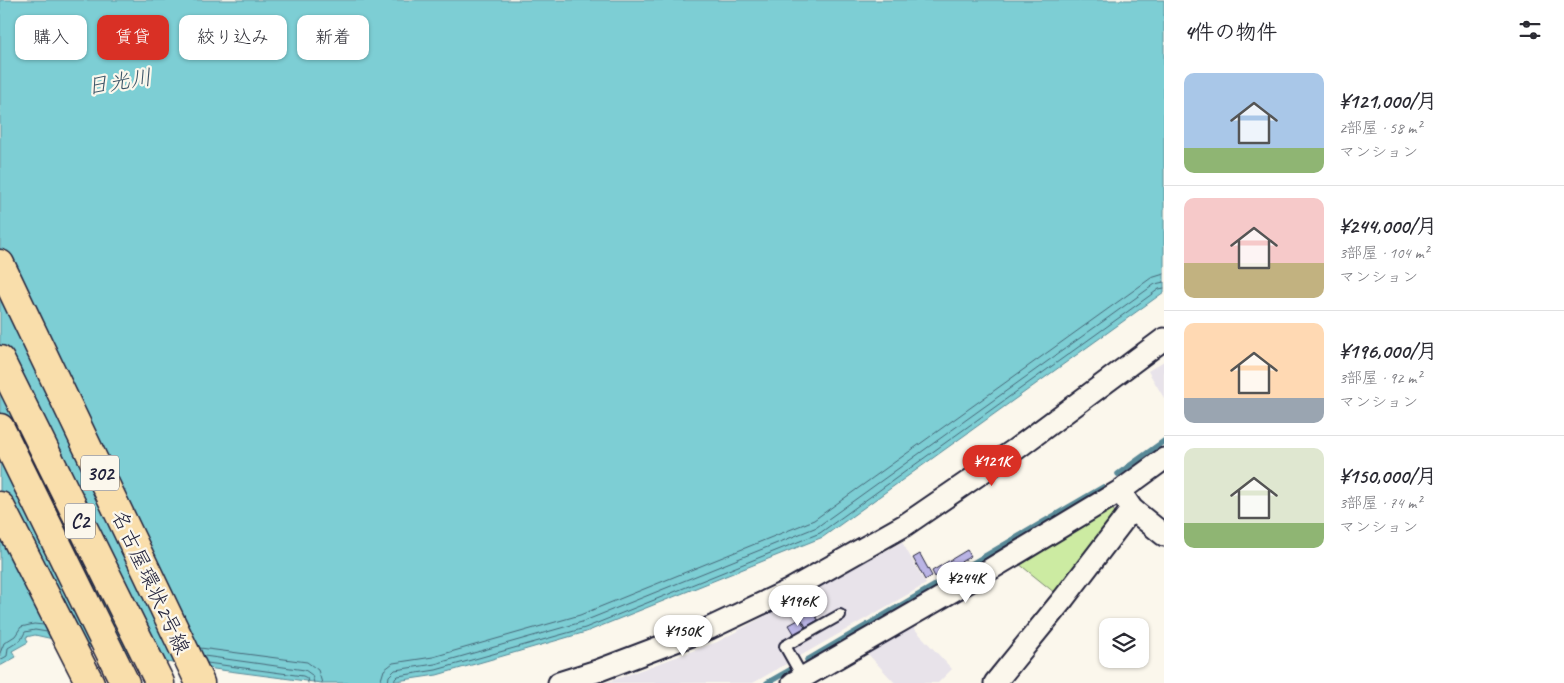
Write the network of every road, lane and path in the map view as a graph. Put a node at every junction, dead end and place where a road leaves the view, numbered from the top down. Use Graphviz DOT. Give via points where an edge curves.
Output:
graph roads {
  1 [pos="0,264"];
  2 [pos="1164,339"];
  3 [pos="0,360"];
  4 [pos="0,428"];
  5 [pos="1164,459"];
  6 [pos="1120,491"];
  7 [pos="0,506"];
  8 [pos="1132,508"];
  9 [pos="1164,535"];
  10 [pos="840,615"];
  11 [pos="798,680"];
  12 [pos="90,683"];
  13 [pos="125,683"];
  14 [pos="160,683"];
  15 [pos="200,683"];
  16 [pos="559,683"];
  17 [pos="995,683"];
  1 -- 15 [label="highway, 名古屋環状2号線 / 302"];
  2 -- 16 [label="street" via="1016,449 905,525 790,590 710,628"];
  3 -- 14 [label="highway, C2"];
  4 -- 13 [label="highway, C2"];
  5 -- 6 [label="street"];
  6 -- 8 [label="street"];
  6 -- 11 [label="street"];
  7 -- 12 [label="highway"];
  8 -- 9 [label="street"];
  8 -- 17 [label="street"];
  10 -- 11 [label="lane" via="785,646"];
}
